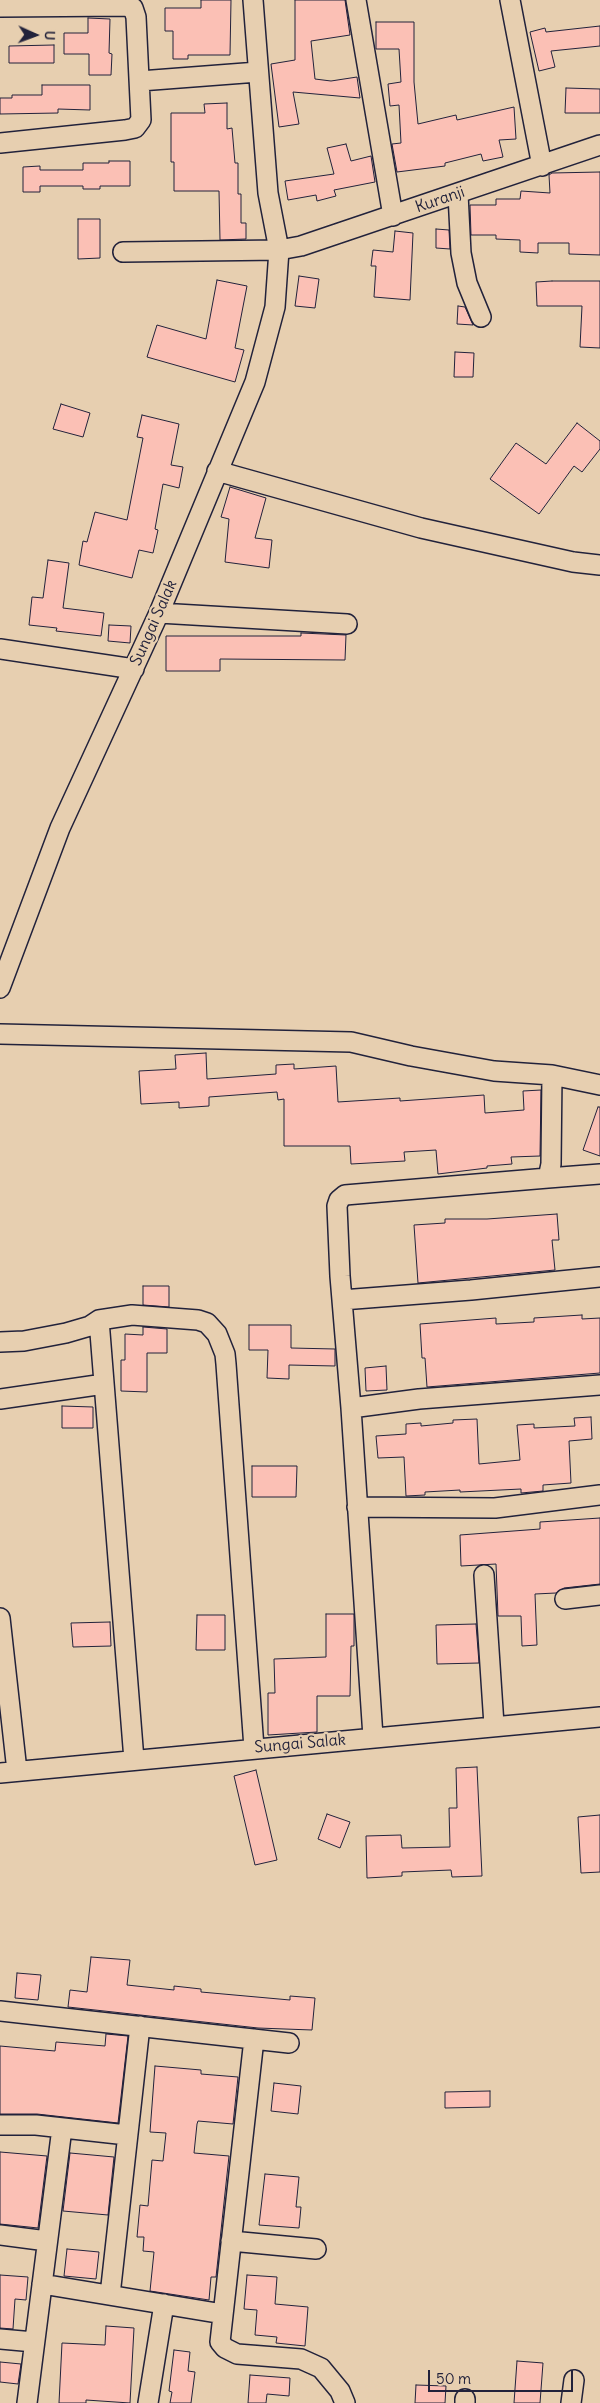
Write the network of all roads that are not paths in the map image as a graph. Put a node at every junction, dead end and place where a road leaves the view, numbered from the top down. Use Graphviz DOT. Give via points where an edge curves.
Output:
graph roads {
  1 [pos="253,0"];
  2 [pos="356,0"];
  3 [pos="510,0"];
  4 [pos="0,7"];
  5 [pos="258,72"];
  6 [pos="140,81"];
  7 [pos="0,142"];
  8 [pos="600,145"];
  9 [pos="542,166"];
  10 [pos="458,194"];
  11 [pos="393,216"];
  12 [pos="279,250"];
  13 [pos="123,252"];
  14 [pos="481,317"];
  15 [pos="217,471"];
  16 [pos="600,565"];
  17 [pos="159,613"];
  18 [pos="347,624"];
  19 [pos="0,649"];
  20 [pos="134,669"];
  21 [pos="0,988"];
  22 [pos="0,1034"];
  23 [pos="552,1075"];
  24 [pos="600,1085"];
  25 [pos="600,1174"];
  26 [pos="548,1178"];
  27 [pos="600,1277"];
  28 [pos="342,1300"];
  29 [pos="99,1320"];
  30 [pos="0,1342"];
  31 [pos="104,1384"];
  32 [pos="600,1385"];
  33 [pos="0,1399"];
  34 [pos="351,1408"];
  35 [pos="600,1495"];
  36 [pos="357,1507"];
  37 [pos="484,1575"];
  38 [pos="600,1595"];
  39 [pos="565,1599"];
  40 [pos="0,1618"];
  41 [pos="600,1717"];
  42 [pos="494,1725"];
  43 [pos="373,1737"];
  44 [pos="254,1748"];
  45 [pos="134,1760"];
  46 [pos="8,1772"];
  47 [pos="0,2011"];
  48 [pos="140,2026"];
  49 [pos="254,2039"];
  50 [pos="289,2043"];
  51 [pos="0,2125"];
  52 [pos="62,2128"];
  53 [pos="127,2135"];
  54 [pos="0,2234"];
  55 [pos="230,2241"];
  56 [pos="47,2242"];
  57 [pos="316,2249"];
  58 [pos="42,2284"];
  59 [pos="110,2295"];
  60 [pos="164,2304"];
  61 [pos="223,2314"];
  62 [pos="0,2339"];
  63 [pos="34,2342"];
  64 [pos="574,2380"];
  65 [pos="26,2403"];
  66 [pos="148,2403"];
  67 [pos="346,2403"];
  68 [pos="571,2403"];
  1 -- 5 [label="street, Sungai Salak"];
  2 -- 11 [label="street"];
  3 -- 9 [label="street"];
  4 -- 6 [label="street" via="131,7 136,17"];
  5 -- 6 [label="street"];
  5 -- 12 [label="street, Sungai Salak" via="268,193"];
  6 -- 7 [label="street" via="141,120 135,128"];
  8 -- 9 [label="street, Kuranji"];
  9 -- 10 [label="street, Kuranji"];
  10 -- 11 [label="street, Kuranji"];
  10 -- 14 [label="street" via="461,253 467,283"];
  11 -- 12 [label="street, Kuranji"];
  12 -- 13 [label="street, Kuranji"];
  12 -- 15 [label="street, Sungai Salak" via="275,307 255,382"];
  15 -- 16 [label="street" via="421,528 572,562"];
  15 -- 17 [label="street, Sungai Salak"];
  17 -- 18 [label="street"];
  17 -- 20 [label="street, Sungai Salak"];
  19 -- 20 [label="street"];
  20 -- 21 [label="street, Sungai Salak" via="60,828"];
  22 -- 23 [label="street" via="351,1042 494,1071"];
  23 -- 24 [label="street"];
  23 -- 26 [label="street"];
  25 -- 26 [label="street"];
  26 -- 28 [label="street" via="341,1197 337,1206"];
  27 -- 28 [label="street"];
  28 -- 34 [label="street"];
  29 -- 30 [label="street" via="66,1333"];
  29 -- 31 [label="street"];
  29 -- 44 [label="street" via="132,1315 198,1320 211,1327 221,1341 226,1364"];
  31 -- 33 [label="street"];
  31 -- 45 [label="street"];
  32 -- 34 [label="street" via="420,1399"];
  34 -- 36 [label="street"];
  35 -- 36 [label="street" via="495,1508"];
  36 -- 43 [label="street"];
  37 -- 42 [label="street"];
  38 -- 39 [label="street"];
  40 -- 46 [label="street"];
  41 -- 42 [label="street, Sungai Salak"];
  42 -- 43 [label="street, Sungai Salak"];
  43 -- 44 [label="street, Sungai Salak"];
  44 -- 45 [label="street, Sungai Salak"];
  45 -- 46 [label="street, Sungai Salak"];
  47 -- 48 [label="street"];
  48 -- 49 [label="street"];
  48 -- 53 [label="street"];
  49 -- 50 [label="street"];
  49 -- 55 [label="street"];
  51 -- 52 [label="street"];
  52 -- 53 [label="street"];
  52 -- 56 [label="street"];
  53 -- 59 [label="street"];
  54 -- 56 [label="street"];
  55 -- 57 [label="street"];
  55 -- 61 [label="street"];
  56 -- 58 [label="street"];
  58 -- 59 [label="street"];
  58 -- 63 [label="street"];
  59 -- 60 [label="street"];
  60 -- 61 [label="street"];
  60 -- 66 [label="street"];
  61 -- 67 [label="street" via="220,2342 224,2348 237,2354 300,2359 321,2368"];
  62 -- 63 [label="street"];
  63 -- 65 [label="street"];
  64 -- 68 [label="street"];
}
